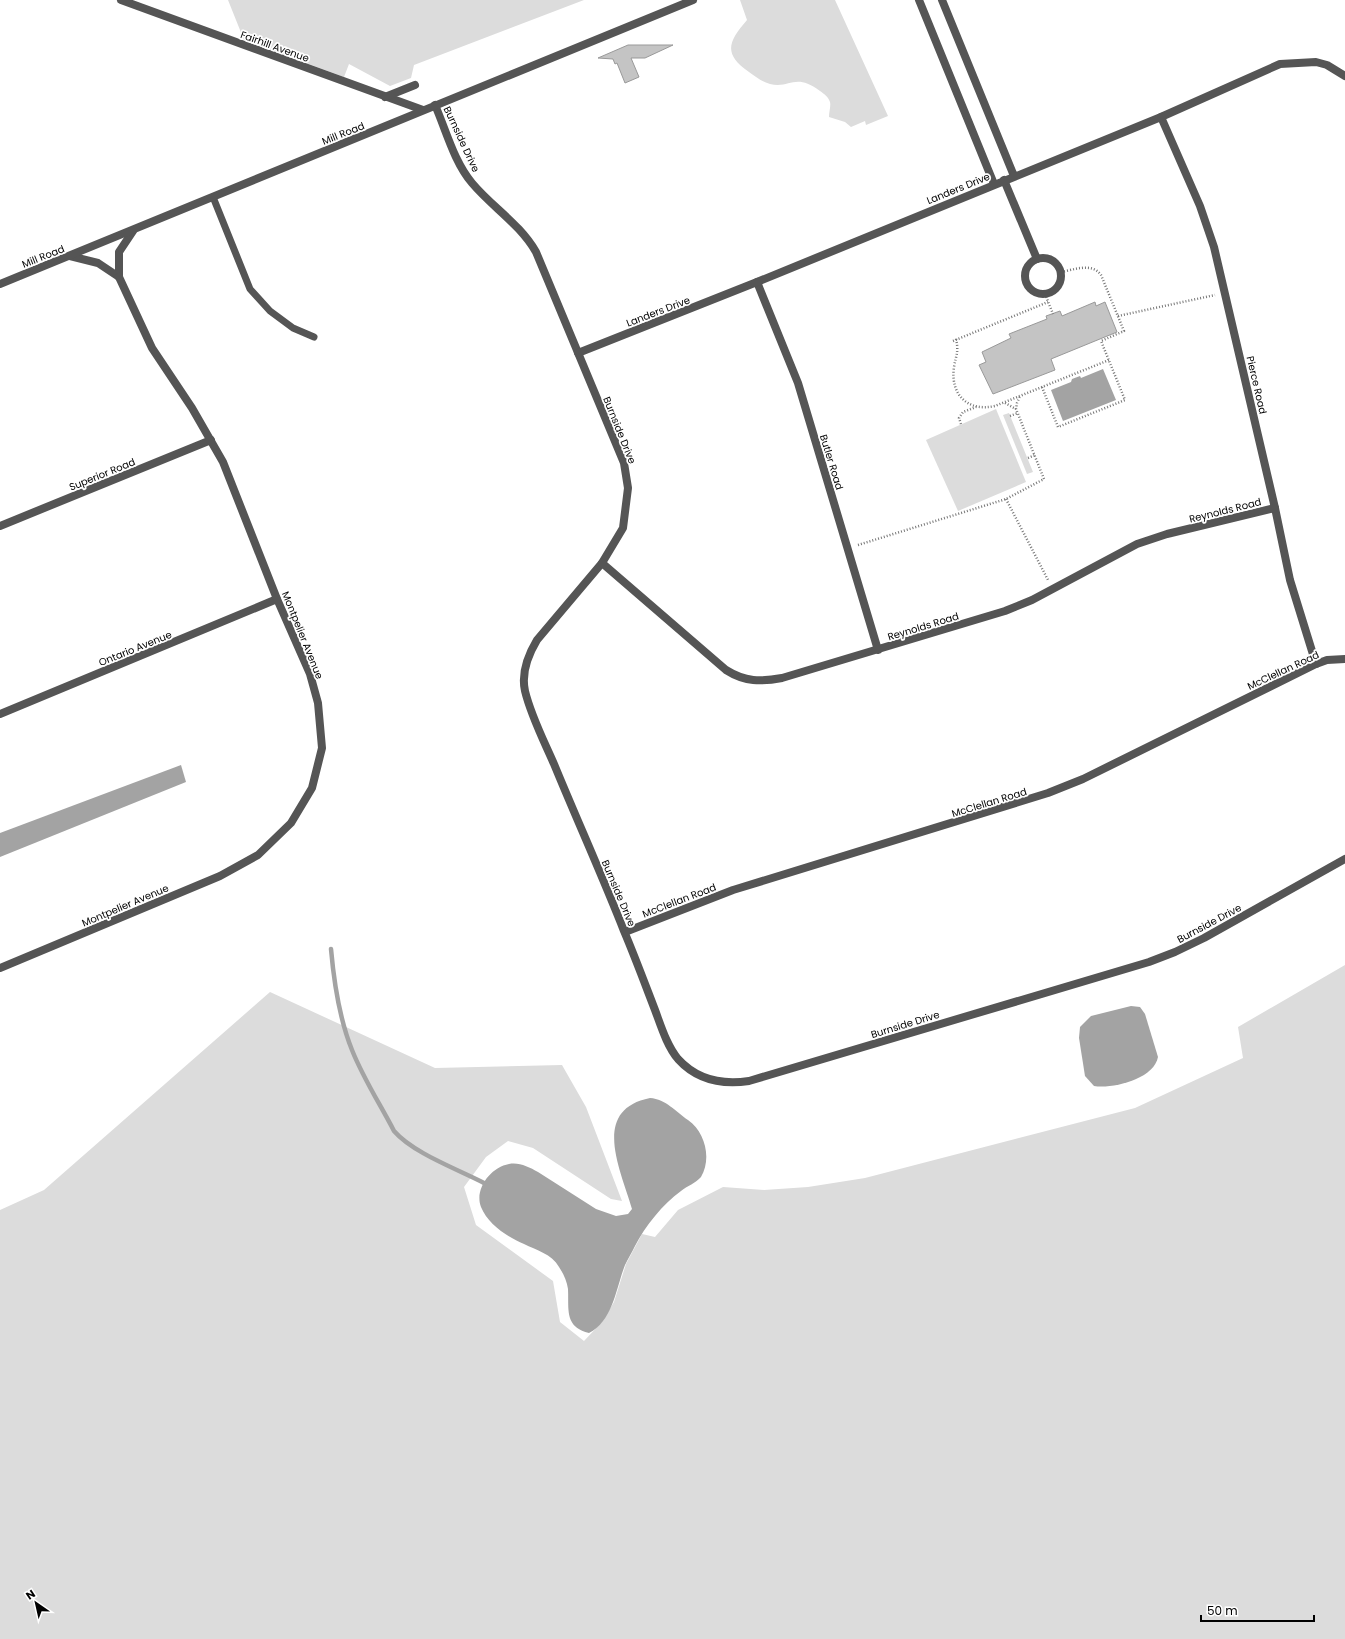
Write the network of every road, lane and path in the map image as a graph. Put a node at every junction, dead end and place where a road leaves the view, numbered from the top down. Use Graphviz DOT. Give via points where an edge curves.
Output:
graph roads {
  1 [pos="121,0"];
  2 [pos="693,0"];
  3 [pos="919,0"];
  4 [pos="942,0"];
  5 [pos="1345,76"];
  6 [pos="415,85"];
  7 [pos="385,97"];
  8 [pos="435,105"];
  9 [pos="423,110"];
  10 [pos="1161,117"];
  11 [pos="1014,176"];
  12 [pos="1004,180"];
  13 [pos="994,184"];
  14 [pos="214,197"];
  15 [pos="133,231"];
  16 [pos="70,256"];
  17 [pos="1037,259"];
  18 [pos="1060,272"];
  19 [pos="119,277"];
  20 [pos="757,282"];
  21 [pos="0,284"];
  22 [pos="1226,293"];
  23 [pos="1045,294"];
  24 [pos="1048,302"];
  25 [pos="1053,314"];
  26 [pos="1118,316"];
  27 [pos="314,337"];
  28 [pos="956,339"];
  29 [pos="953,341"];
  30 [pos="578,353"];
  31 [pos="1109,360"];
  32 [pos="1042,387"];
  33 [pos="1020,396"];
  34 [pos="1003,403"];
  35 [pos="976,407"];
  36 [pos="1016,409"];
  37 [pos="1018,413"];
  38 [pos="1010,416"];
  39 [pos="961,424"];
  40 [pos="211,440"];
  41 [pos="1035,455"];
  42 [pos="1028,458"];
  43 [pos="1006,499"];
  44 [pos="1275,508"];
  45 [pos="0,526"];
  46 [pos="848,548"];
  47 [pos="602,562"];
  48 [pos="1052,589"];
  49 [pos="278,599"];
  50 [pos="878,650"];
  51 [pos="1345,659"];
  52 [pos="1316,664"];
  53 [pos="0,714"];
  54 [pos="1345,859"];
  55 [pos="625,932"];
  56 [pos="0,968"];
  1 -- 7 [label="street, Fairhill Avenue"];
  2 -- 8 [label="street, Mill Road"];
  3 -- 13 [label="street"];
  4 -- 11 [label="street"];
  5 -- 10 [label="street, Landers Drive" via="1327,65 1316,62 1280,64"];
  6 -- 7 [label="street"];
  7 -- 9 [label="street, Fairhill Avenue"];
  8 -- 9 [label="street, Mill Road"];
  8 -- 30 [label="street, Burnside Drive" via="460,164 472,182 528,239 536,252"];
  9 -- 14 [label="street, Mill Road"];
  10 -- 11 [label="street, Landers Drive"];
  10 -- 22 [label="street, Pierce Road" via="1200,206"];
  11 -- 12 [label="street, Landers Drive"];
  12 -- 13 [label="street, Landers Drive"];
  12 -- 17 [label="street"];
  13 -- 20 [label="street, Landers Drive"];
  14 -- 15 [label="street, Mill Road"];
  14 -- 27 [label="lane" via="250,289 270,311 293,328"];
  15 -- 16 [label="street, Mill Road"];
  15 -- 19 [label="street, Montpelier Avenue" via="119,252"];
  16 -- 19 [label="street" via="98,263"];
  16 -- 21 [label="street, Mill Road"];
  17 -- 18 [label="street" via="1049,259 1058,266"];
  17 -- 23 [label="street" via="1028,266 1026,282 1033,291"];
  18 -- 23 [label="street" via="1059,284"];
  18 -- 26 [label="path" via="1086,267 1099,272"];
  19 -- 40 [label="street, Montpelier Avenue" via="152,348"];
  20 -- 30 [label="street, Landers Drive"];
  20 -- 46 [label="street, Butler Road" via="798,383"];
  22 -- 26 [label="path"];
  22 -- 44 [label="street, Pierce Road"];
  23 -- 24 [label="path"];
  24 -- 25 [label="path"];
  24 -- 28 [label="path"];
  26 -- 31 [label="path" via="1124,331 1101,341"];
  28 -- 29 [label="path"];
  28 -- 35 [label="path" via="959,354 954,375 957,388 965,401"];
  30 -- 47 [label="street, Burnside Drive" via="624,463 628,488 623,528"];
  31 -- 32 [label="path"];
  31 -- 32 [label="path" via="1124,400 1058,426"];
  32 -- 33 [label="path"];
  33 -- 34 [label="path"];
  33 -- 36 [label="path"];
  34 -- 35 [label="path" via="990,407"];
  34 -- 36 [label="path"];
  35 -- 39 [label="path" via="961,414"];
  36 -- 37 [label="path"];
  37 -- 38 [label="path"];
  37 -- 41 [label="path"];
  40 -- 45 [label="street, Superior Road"];
  40 -- 49 [label="street, Montpelier Avenue" via="223,462"];
  41 -- 42 [label="path"];
  41 -- 43 [label="path" via="1044,479"];
  43 -- 46 [label="path"];
  43 -- 48 [label="path"];
  44 -- 48 [label="street, Reynolds Road" via="1167,534 1137,544"];
  44 -- 52 [label="street, Pierce Road" via="1290,580"];
  46 -- 50 [label="street, Butler Road"];
  47 -- 50 [label="street, Reynolds Road" via="736,677 757,682 782,678"];
  47 -- 55 [label="street, Burnside Drive" via="536,640 529,653 524,680 532,714"];
  48 -- 50 [label="street, Reynolds Road" via="1005,611"];
  49 -- 53 [label="street, Ontario Avenue"];
  49 -- 56 [label="street, Montpelier Avenue" via="310,674 318,703 322,748 312,788 291,824 258,855 220,876"];
  51 -- 52 [label="street, McClellan Road" via="1327,660"];
  52 -- 55 [label="street, McClellan Road" via="1083,779 1048,793 733,890"];
  54 -- 55 [label="street, Burnside Drive" via="1204,938 1166,956 817,1061 738,1082 705,1079 672,1052"];
}
